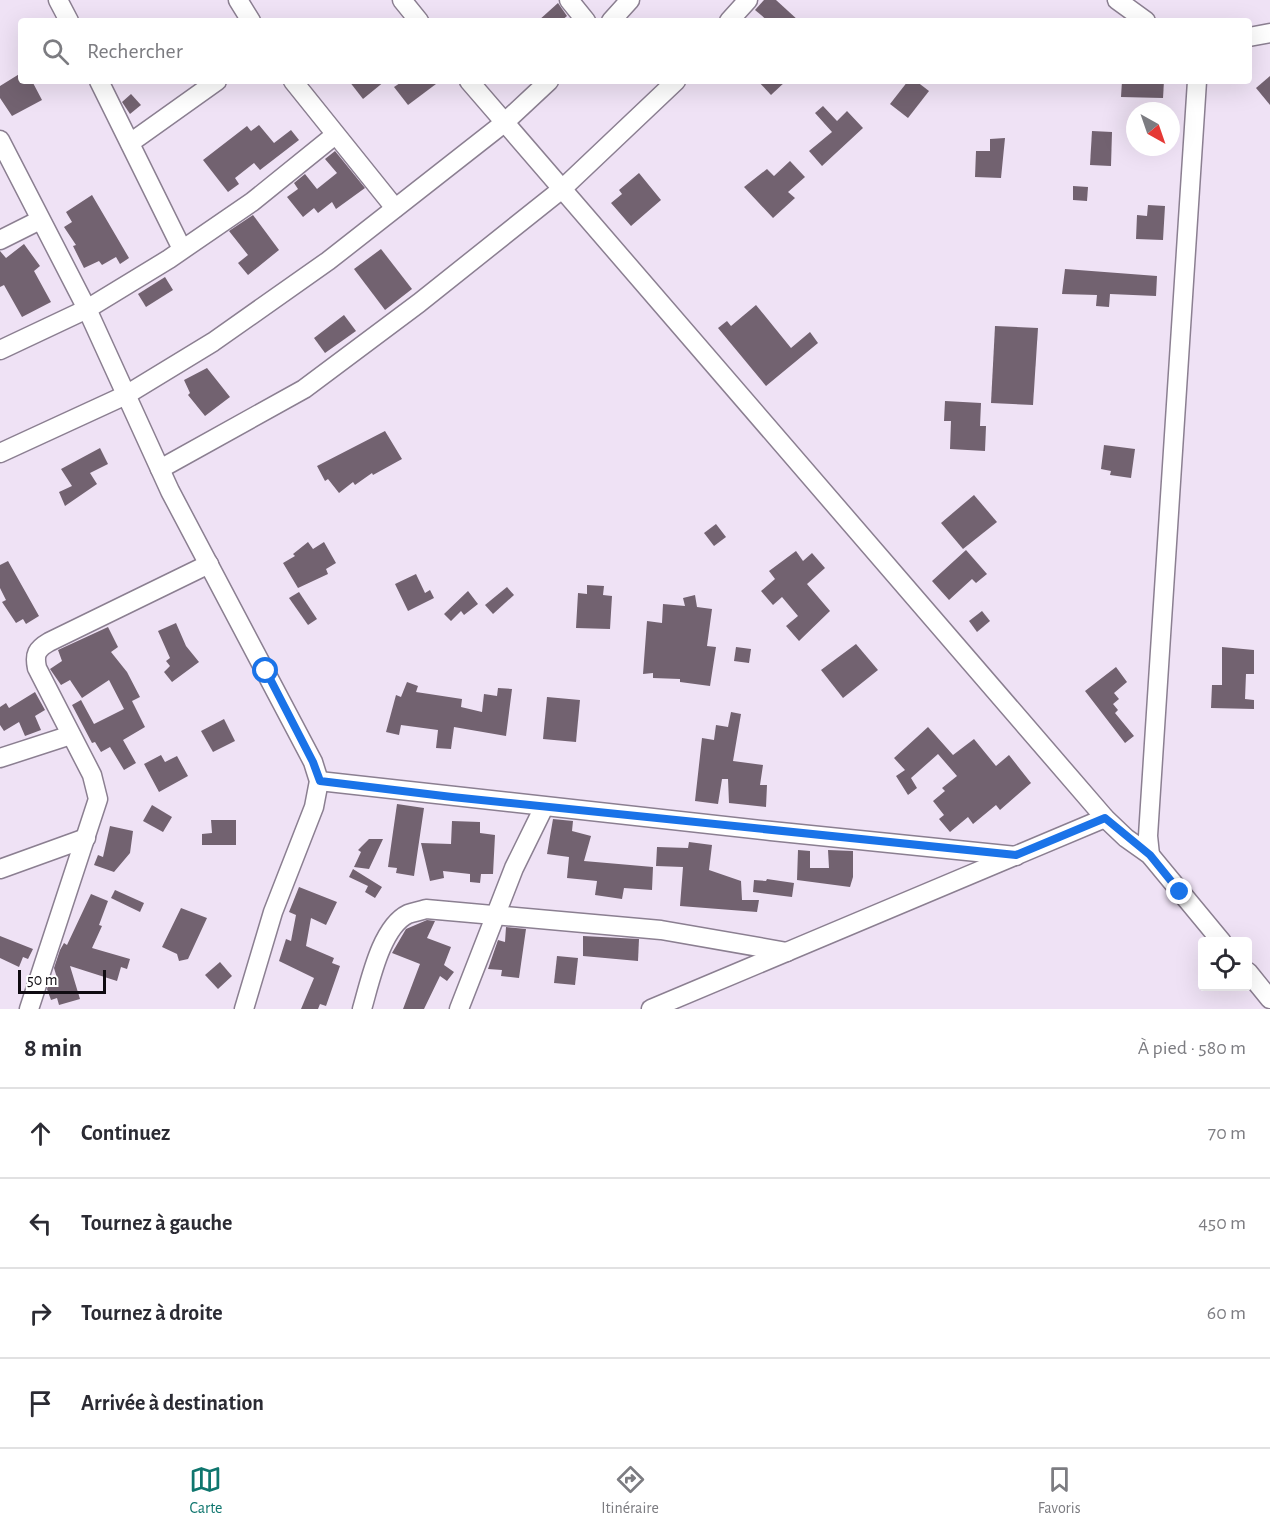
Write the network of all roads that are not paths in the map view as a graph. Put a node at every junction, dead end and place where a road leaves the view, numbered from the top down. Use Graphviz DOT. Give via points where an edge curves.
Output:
graph roads {
  1 [pos="58,0"];
  2 [pos="238,0"];
  3 [pos="402,0"];
  4 [pos="569,0"];
  5 [pos="630,0"];
  6 [pos="748,0"];
  7 [pos="1117,0"];
  8 [pos="67,18"];
  9 [pos="248,18"];
  10 [pos="417,18"];
  11 [pos="584,18"];
  12 [pos="614,18"];
  13 [pos="732,18"];
  14 [pos="1142,18"];
  15 [pos="1270,33"];
  16 [pos="1252,36"];
  17 [pos="100,84"];
  18 [pos="213,84"];
  19 [pos="295,84"];
  20 [pos="472,84"];
  21 [pos="546,84"];
  22 [pos="673,84"];
  23 [pos="1197,84"];
  24 [pos="504,123"];
  25 [pos="335,135"];
  26 [pos="0,140"];
  27 [pos="130,143"];
  28 [pos="562,189"];
  29 [pos="395,208"];
  30 [pos="40,220"];
  31 [pos="0,240"];
  32 [pos="182,249"];
  33 [pos="87,309"];
  34 [pos="0,350"];
  35 [pos="126,395"];
  36 [pos="0,453"];
  37 [pos="160,469"];
  38 [pos="209,564"];
  39 [pos="72,735"];
  40 [pos="0,758"];
  41 [pos="320,781"];
  42 [pos="544,807"];
  43 [pos="1105,818"];
  44 [pos="86,838"];
  45 [pos="1016,855"];
  46 [pos="1150,855"];
  47 [pos="0,868"];
  48 [pos="495,914"];
  49 [pos="1218,937"];
  50 [pos="787,952"];
  51 [pos="1252,977"];
  52 [pos="1270,999"];
  53 [pos="670,1005"];
  54 [pos="29,1009"];
  55 [pos="244,1009"];
  56 [pos="362,1009"];
  57 [pos="459,1009"];
  58 [pos="651,1009"];
  1 -- 8 [label="street"];
  2 -- 9 [label="street"];
  3 -- 10 [label="street"];
  4 -- 11 [label="street"];
  5 -- 12 [label="street"];
  6 -- 13 [label="street"];
  7 -- 14 [label="street"];
  15 -- 16 [label="street"];
  17 -- 27 [label="street"];
  18 -- 27 [label="street"];
  19 -- 25 [label="street"];
  20 -- 24 [label="street"];
  21 -- 24 [label="street"];
  22 -- 28 [label="street"];
  23 -- 46 [label="street" via="1148,836"];
  24 -- 28 [label="street"];
  24 -- 29 [label="street"];
  25 -- 29 [label="street"];
  25 -- 32 [label="street" via="252,202"];
  26 -- 30 [label="street"];
  27 -- 32 [label="street"];
  28 -- 37 [label="street" via="304,389"];
  28 -- 43 [label="street"];
  29 -- 35 [label="street" via="232,328"];
  30 -- 31 [label="street"];
  30 -- 33 [label="street"];
  32 -- 33 [label="street"];
  33 -- 34 [label="street"];
  33 -- 35 [label="street"];
  35 -- 36 [label="street"];
  35 -- 37 [label="street"];
  37 -- 38 [label="street"];
  38 -- 39 [label="street" via="39,648 35,656 37,668"];
  38 -- 41 [label="street"];
  39 -- 40 [label="street"];
  39 -- 44 [label="street" via="98,799"];
  41 -- 42 [label="street"];
  41 -- 55 [label="street" via="314,807 273,912"];
  42 -- 45 [label="street"];
  42 -- 48 [label="street"];
  43 -- 45 [label="street"];
  43 -- 46 [label="street"];
  44 -- 47 [label="street"];
  44 -- 54 [label="street"];
  45 -- 50 [label="street"];
  46 -- 49 [label="street"];
  48 -- 50 [label="street" via="661,930"];
  48 -- 56 [label="street" via="426,909 407,915 393,926 382,947"];
  48 -- 57 [label="street"];
  50 -- 53 [label="street"];
  51 -- 52 [label="street"];
  53 -- 58 [label="street"];
}
